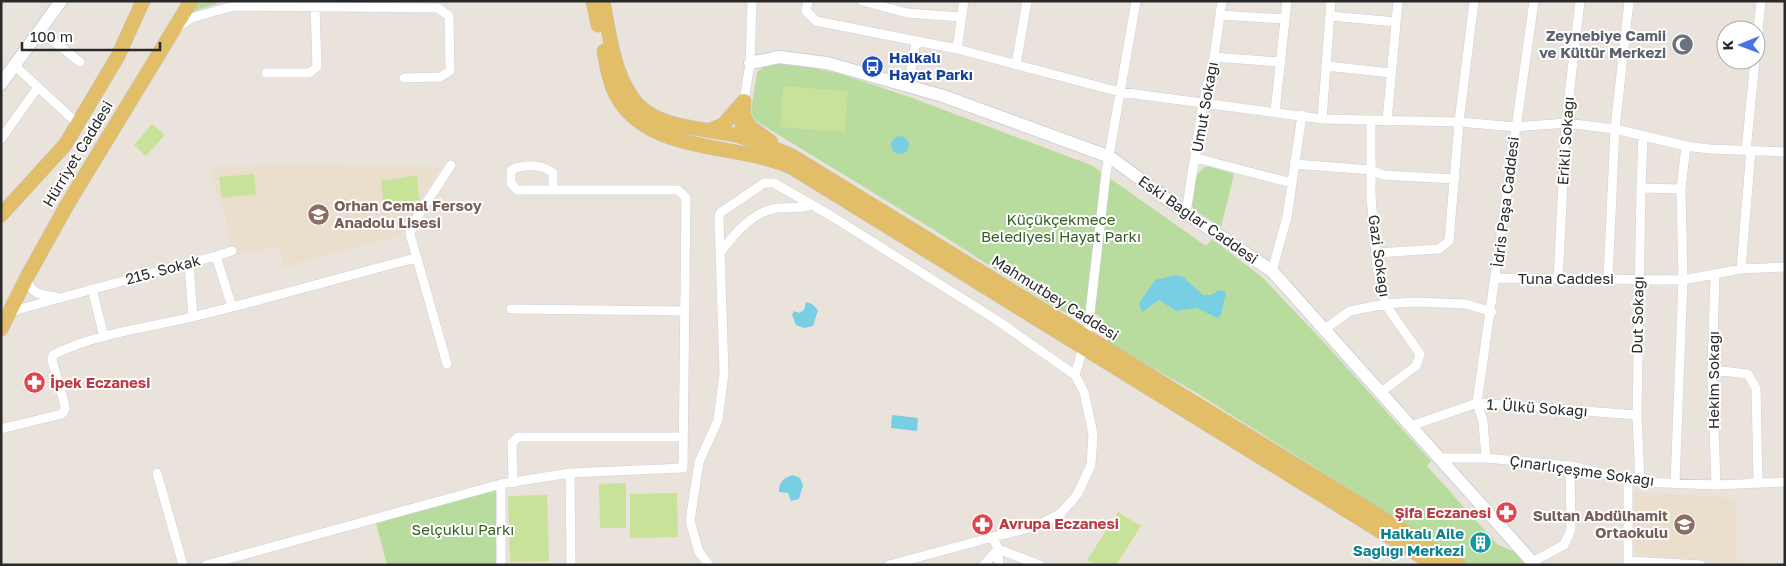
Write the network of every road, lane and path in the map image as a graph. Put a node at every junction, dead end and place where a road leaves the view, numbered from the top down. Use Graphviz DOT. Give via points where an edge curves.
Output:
graph roads {
  1 [pos="61,1"];
  2 [pos="143,1"];
  3 [pos="593,1"];
  4 [pos="603,1"];
  5 [pos="752,1"];
  6 [pos="808,1"];
  7 [pos="862,1"];
  8 [pos="964,1"];
  9 [pos="1026,1"];
  10 [pos="1136,1"];
  11 [pos="1222,1"];
  12 [pos="1287,1"];
  13 [pos="1331,1"];
  14 [pos="1398,1"];
  15 [pos="1474,1"];
  16 [pos="1534,1"];
  17 [pos="1580,1"];
  18 [pos="1629,1"];
  19 [pos="1761,1"];
  20 [pos="190,2"];
  21 [pos="231,4"];
  22 [pos="316,7"];
  23 [pos="1220,15"];
  24 [pos="1330,16"];
  25 [pos="961,18"];
  26 [pos="1285,18"];
  27 [pos="1759,20"];
  28 [pos="1396,22"];
  29 [pos="39,30"];
  30 [pos="173,32"];
  31 [pos="916,42"];
  32 [pos="957,49"];
  33 [pos="1214,57"];
  34 [pos="80,62"];
  35 [pos="1280,62"];
  36 [pos="750,63"];
  37 [pos="1016,65"];
  38 [pos="14,66"];
  39 [pos="1326,66"];
  40 [pos="1754,70"];
  41 [pos="266,73"];
  42 [pos="1391,73"];
  43 [pos="404,78"];
  44 [pos="1,84"];
  45 [pos="908,86"];
  46 [pos="38,87"];
  47 [pos="1120,92"];
  48 [pos="744,101"];
  49 [pos="1203,103"];
  50 [pos="1275,112"];
  51 [pos="1302,115"];
  52 [pos="744,116"];
  53 [pos="1322,119"];
  54 [pos="1371,120"];
  55 [pos="1387,121"];
  56 [pos="1459,122"];
  57 [pos="1566,123"];
  58 [pos="78,124"];
  59 [pos="1516,127"];
  60 [pos="1615,129"];
  61 [pos="710,130"];
  62 [pos="734,135"];
  63 [pos="1643,136"];
  64 [pos="1,139"];
  65 [pos="1686,146"];
  66 [pos="729,150"];
  67 [pos="1748,150"];
  68 [pos="1785,152"];
  69 [pos="785,153"];
  70 [pos="1110,157"];
  71 [pos="1196,158"];
  72 [pos="1294,164"];
  73 [pos="451,165"];
  74 [pos="1371,170"];
  75 [pos="1455,179"];
  76 [pos="1292,183"];
  77 [pos="1641,188"];
  78 [pos="554,189"];
  79 [pos="1681,189"];
  80 [pos="812,205"];
  81 [pos="1186,213"];
  82 [pos="1,214"];
  83 [pos="232,251"];
  84 [pos="720,253"];
  85 [pos="1376,253"];
  86 [pos="216,256"];
  87 [pos="416,258"];
  88 [pos="189,264"];
  89 [pos="1785,268"];
  90 [pos="1740,269"];
  91 [pos="1272,271"];
  92 [pos="1715,275"];
  93 [pos="26,277"];
  94 [pos="1496,278"];
  95 [pos="1608,278"];
  96 [pos="1638,279"];
  97 [pos="1558,280"];
  98 [pos="1683,280"];
  99 [pos="92,289"];
  100 [pos="58,297"];
  101 [pos="1385,304"];
  102 [pos="232,307"];
  103 [pos="511,309"];
  104 [pos="684,311"];
  105 [pos="1492,312"];
  106 [pos="10,314"];
  107 [pos="193,317"];
  108 [pos="1,329"];
  109 [pos="1325,329"];
  110 [pos="104,338"];
  111 [pos="1085,343"];
  112 [pos="446,364"];
  113 [pos="1712,370"];
  114 [pos="1075,375"];
  115 [pos="1381,392"];
  116 [pos="1477,403"];
  117 [pos="1637,415"];
  118 [pos="1411,426"];
  119 [pos="1,429"];
  120 [pos="683,437"];
  121 [pos="1440,458"];
  122 [pos="1486,458"];
  123 [pos="1570,466"];
  124 [pos="157,473"];
  125 [pos="570,473"];
  126 [pos="1628,478"];
  127 [pos="1640,482"];
  128 [pos="1785,482"];
  129 [pos="513,483"];
  130 [pos="1675,483"];
  131 [pos="1758,483"];
  132 [pos="501,484"];
  133 [pos="1716,485"];
  134 [pos="993,537"];
  135 [pos="1398,542"];
  136 [pos="998,549"];
  137 [pos="1440,561"];
  138 [pos="229,562"];
  139 [pos="1534,563"];
  140 [pos="1628,563"];
  141 [pos="183,565"];
  142 [pos="206,565"];
  143 [pos="500,565"];
  144 [pos="571,565"];
  145 [pos="709,565"];
  146 [pos="889,565"];
  147 [pos="984,565"];
  148 [pos="999,565"];
  149 [pos="1040,565"];
  150 [pos="1418,565"];
  151 [pos="1459,565"];
  152 [pos="1701,565"];
  1 -- 29 [label="main road"];
  2 -- 58 [label="main road, Hürriyet Caddesi" via="118,56"];
  3 -- 66 [label="main road, Mahmutbey Caddesi" via="608,71 616,95 625,108 639,123 654,132"];
  4 -- 61 [label="main road, Mahmutbey Caddesi" via="616,64 631,98 659,119"];
  5 -- 36 [label="street"];
  6 -- 31 [label="street" via="806,11 816,21"];
  7 -- 25 [label="street" via="907,13"];
  8 -- 25 [label="street"];
  9 -- 37 [label="street"];
  10 -- 47 [label="street"];
  11 -- 23 [label="street, Umut Sokağı"];
  12 -- 26 [label="street"];
  13 -- 24 [label="street"];
  14 -- 28 [label="street"];
  15 -- 56 [label="street"];
  16 -- 59 [label="street, İdris Paşa Caddesi"];
  17 -- 57 [label="street, Erikli Sokağı"];
  18 -- 60 [label="street"];
  19 -- 27 [label="street"];
  20 -- 30 [label="main road, Hürriyet Caddesi"];
  21 -- 22 [label="street"];
  21 -- 30 [label="street" via="191,18"];
  22 -- 41 [label="street" via="316,67 309,73"];
  22 -- 43 [label="street" via="438,8 449,16 450,71 440,77"];
  23 -- 26 [label="street"];
  23 -- 33 [label="street, Umut Sokağı"];
  24 -- 28 [label="street"];
  24 -- 39 [label="street"];
  25 -- 32 [label="street"];
  26 -- 35 [label="street"];
  28 -- 42 [label="street"];
  29 -- 34 [label="street"];
  29 -- 38 [label="main road"];
  30 -- 93 [label="main road, Hürriyet Caddesi" via="117,119"];
  31 -- 32 [label="street"];
  31 -- 45 [label="street"];
  32 -- 37 [label="street"];
  33 -- 35 [label="street"];
  33 -- 49 [label="street, Umut Sokağı"];
  35 -- 50 [label="street"];
  36 -- 45 [label="main road, Eski Bağlar Caddesi" via="780,57 827,63"];
  36 -- 48 [label="street"];
  37 -- 47 [label="street"];
  38 -- 44 [label="main road"];
  38 -- 46 [label="street"];
  39 -- 42 [label="street"];
  39 -- 53 [label="street"];
  40 -- 67 [label="street"];
  42 -- 55 [label="street"];
  45 -- 70 [label="main road, Eski Bağlar Caddesi"];
  46 -- 58 [label="street"];
  46 -- 64 [label="street"];
  47 -- 49 [label="street"];
  47 -- 70 [label="street"];
  48 -- 52 [label="main road"];
  48 -- 61 [label="main road" via="723,125"];
  48 -- 62 [label="main road"];
  49 -- 50 [label="street"];
  49 -- 71 [label="street, Umut Sokağı"];
  50 -- 51 [label="street"];
  51 -- 53 [label="street"];
  51 -- 72 [label="street"];
  52 -- 62 [label="main road"];
  52 -- 69 [label="main road" via="750,128"];
  53 -- 54 [label="street"];
  54 -- 55 [label="street"];
  54 -- 74 [label="street, Gazi Sokağı"];
  55 -- 56 [label="street"];
  56 -- 59 [label="street"];
  56 -- 75 [label="street"];
  57 -- 59 [label="street"];
  57 -- 60 [label="street"];
  57 -- 97 [label="street, Erikli Sokağı"];
  58 -- 82 [label="main road, Hürriyet Caddesi" via="65,145"];
  59 -- 94 [label="street, İdris Paşa Caddesi"];
  60 -- 63 [label="street"];
  60 -- 95 [label="street"];
  61 -- 62 [label="main road, Mahmutbey Caddesi"];
  62 -- 66 [label="main road"];
  62 -- 69 [label="main road, Mahmutbey Caddesi"];
  63 -- 65 [label="street"];
  63 -- 77 [label="street, Dut Sokağı"];
  65 -- 67 [label="street"];
  65 -- 79 [label="street"];
  66 -- 111 [label="main road, Mahmutbey Caddesi" via="760,156 792,168"];
  67 -- 68 [label="street"];
  67 -- 90 [label="street"];
  69 -- 111 [label="main road, Mahmutbey Caddesi" via="920,233"];
  70 -- 81 [label="main road, Eski Bağlar Caddesi"];
  70 -- 111 [label="street"];
  71 -- 76 [label="street"];
  71 -- 81 [label="street, Umut Sokağı"];
  72 -- 74 [label="street"];
  72 -- 76 [label="street"];
  73 -- 87 [label="street" via="414,222 410,234"];
  74 -- 75 [label="street" via="1383,175"];
  74 -- 85 [label="street, Gazi Sokağı"];
  75 -- 85 [label="street" via="1450,237 1444,247"];
  76 -- 91 [label="street" via="1287,217"];
  77 -- 79 [label="street"];
  77 -- 96 [label="street, Dut Sokağı"];
  78 -- 78 [label="street" via="553,173 546,167 519,166 511,170 511,183 516,190"];
  78 -- 104 [label="street" via="678,190 686,198"];
  79 -- 98 [label="street"];
  80 -- 84 [label="street" via="777,208 758,214 735,234"];
  80 -- 84 [label="street" via="774,183 764,183 720,213"];
  80 -- 114 [label="street" via="995,318"];
  81 -- 91 [label="main road, Eski Bağlar Caddesi"];
  83 -- 86 [label="street"];
  84 -- 145 [label="street" via="724,373 718,420 698,462 690,521 699,552"];
  85 -- 101 [label="street, Gazi Sokağı"];
  86 -- 88 [label="street, 215. Sokak"];
  86 -- 102 [label="street, 215. Sokak"];
  87 -- 102 [label="street"];
  87 -- 112 [label="street"];
  88 -- 99 [label="street, 215. Sokak"];
  88 -- 107 [label="street"];
  89 -- 90 [label="street, Tuna Caddesi"];
  90 -- 92 [label="street, Tuna Caddesi"];
  91 -- 109 [label="main road, Eski Bağlar Caddesi"];
  92 -- 98 [label="street, Tuna Caddesi"];
  92 -- 113 [label="street, Hekim Sokağı"];
  93 -- 100 [label="street" via="33,292"];
  93 -- 106 [label="main road, Hürriyet Caddesi"];
  94 -- 97 [label="street, Tuna Caddesi"];
  94 -- 105 [label="street, İdris Paşa Caddesi"];
  95 -- 96 [label="street, Tuna Caddesi"];
  95 -- 97 [label="street, Tuna Caddesi"];
  96 -- 98 [label="street, Tuna Caddesi"];
  96 -- 117 [label="street, Dut Sokağı"];
  98 -- 130 [label="street"];
  99 -- 100 [label="street, 215. Sokak"];
  99 -- 110 [label="street"];
  100 -- 106 [label="street, 215. Sokak"];
  101 -- 105 [label="street" via="1466,304"];
  101 -- 109 [label="street" via="1350,310"];
  101 -- 115 [label="street, Gazi Sokağı" via="1420,354 1416,366"];
  102 -- 107 [label="street"];
  103 -- 104 [label="street"];
  104 -- 120 [label="street"];
  105 -- 116 [label="street, İdris Paşa Caddesi"];
  106 -- 108 [label="main road, Hürriyet Caddesi"];
  107 -- 110 [label="street"];
  109 -- 115 [label="main road, Eski Bağlar Caddesi"];
  110 -- 119 [label="street" via="53,355 65,409 62,414"];
  111 -- 114 [label="street"];
  111 -- 135 [label="main road, Mahmutbey Caddesi"];
  111 -- 137 [label="main road, Mahmutbey Caddesi"];
  113 -- 131 [label="street" via="1748,374 1756,388"];
  113 -- 133 [label="street, Hekim Sokağı"];
  114 -- 134 [label="street" via="1084,392 1092,434 1091,465 1077,495 1061,514 1037,526"];
  115 -- 118 [label="main road, Eski Bağlar Caddesi"];
  116 -- 117 [label="street, 1. Ülkü Sokağı"];
  116 -- 118 [label="street, 1. Ülkü Sokağı"];
  116 -- 122 [label="street" via="1483,421"];
  117 -- 127 [label="street, Dut Sokağı"];
  118 -- 121 [label="main road, Eski Bağlar Caddesi"];
  120 -- 125 [label="street" via="683,468"];
  120 -- 129 [label="street" via="518,437 512,443"];
  121 -- 122 [label="street, Çınarlıçeşme Sokağı"];
  121 -- 139 [label="main road, Eski Bağlar Caddesi"];
  122 -- 123 [label="street, Çınarlıçeşme Sokağı"];
  123 -- 126 [label="street, Çınarlıçeşme Sokağı"];
  123 -- 139 [label="street" via="1571,530 1564,545"];
  124 -- 141 [label="street"];
  125 -- 129 [label="street"];
  125 -- 144 [label="street"];
  126 -- 127 [label="street, Çınarlıçeşme Sokağı"];
  126 -- 140 [label="street"];
  127 -- 130 [label="street, Çınarlıçeşme Sokağı"];
  128 -- 131 [label="street, Çınarlıçeşme Sokağı"];
  129 -- 132 [label="street"];
  130 -- 133 [label="street, Çınarlıçeşme Sokağı"];
  131 -- 133 [label="street, Çınarlıçeşme Sokağı"];
  132 -- 138 [label="street"];
  132 -- 143 [label="street"];
  134 -- 136 [label="street"];
  134 -- 146 [label="street"];
  135 -- 137 [label="main road, Mahmutbey Caddesi"];
  135 -- 150 [label="main road" via="1411,553"];
  136 -- 147 [label="street"];
  136 -- 148 [label="street"];
  136 -- 149 [label="street"];
  137 -- 151 [label="main road, Mahmutbey Caddesi"];
  138 -- 142 [label="street"];
  140 -- 152 [label="street"];
}
